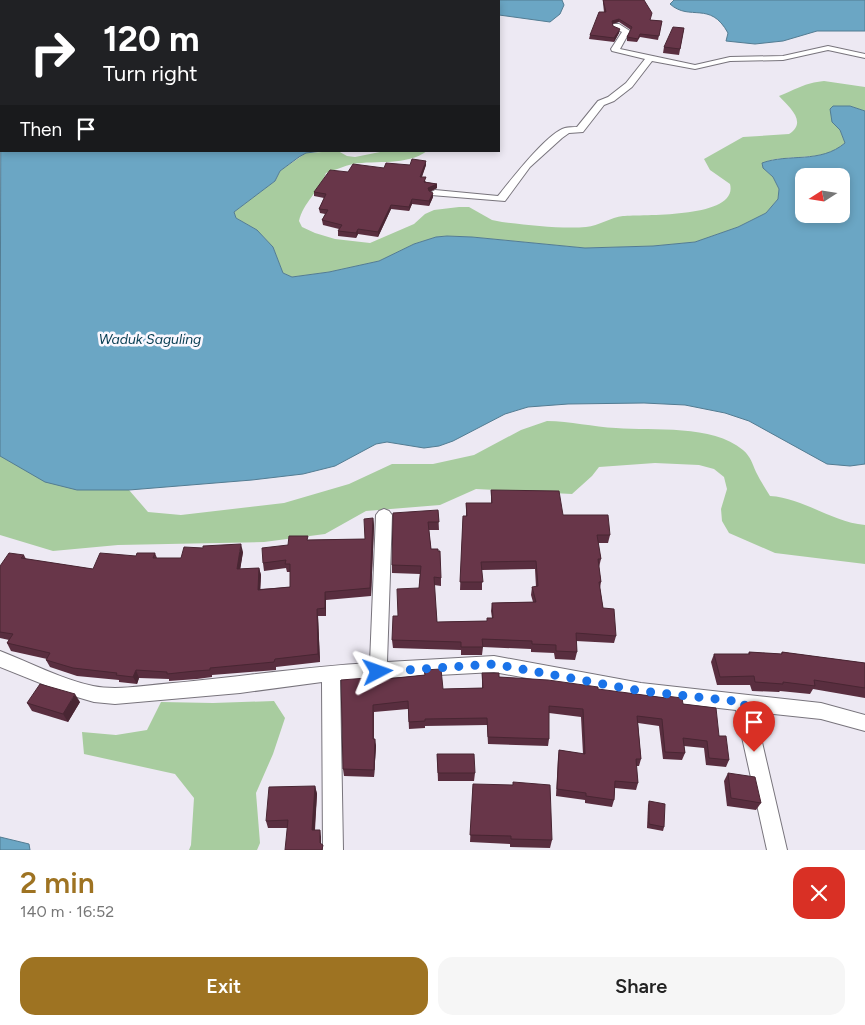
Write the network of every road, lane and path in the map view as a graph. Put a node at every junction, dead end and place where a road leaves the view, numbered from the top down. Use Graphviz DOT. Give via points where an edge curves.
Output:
graph roads {
  1 [pos="616,26"];
  2 [pos="865,56"];
  3 [pos="649,59"];
  4 [pos="435,193"];
  5 [pos="384,515"];
  6 [pos="0,659"];
  7 [pos="378,672"];
  8 [pos="331,673"];
  9 [pos="744,702"];
  10 [pos="865,723"];
  11 [pos="333,850"];
  12 [pos="777,850"];
  1 -- 3 [label="street" via="626,31 616,50"];
  2 -- 3 [label="street" via="828,48 783,58 730,59 695,67"];
  3 -- 4 [label="street" via="629,85 611,100 601,103 580,130 567,130 526,165 501,199"];
  5 -- 7 [label="street"];
  6 -- 8 [label="street" via="70,687 115,696"];
  7 -- 8 [label="street"];
  7 -- 9 [label="street" via="494,664 641,691"];
  8 -- 11 [label="street"];
  9 -- 10 [label="street" via="820,711"];
  9 -- 12 [label="street"];
}
